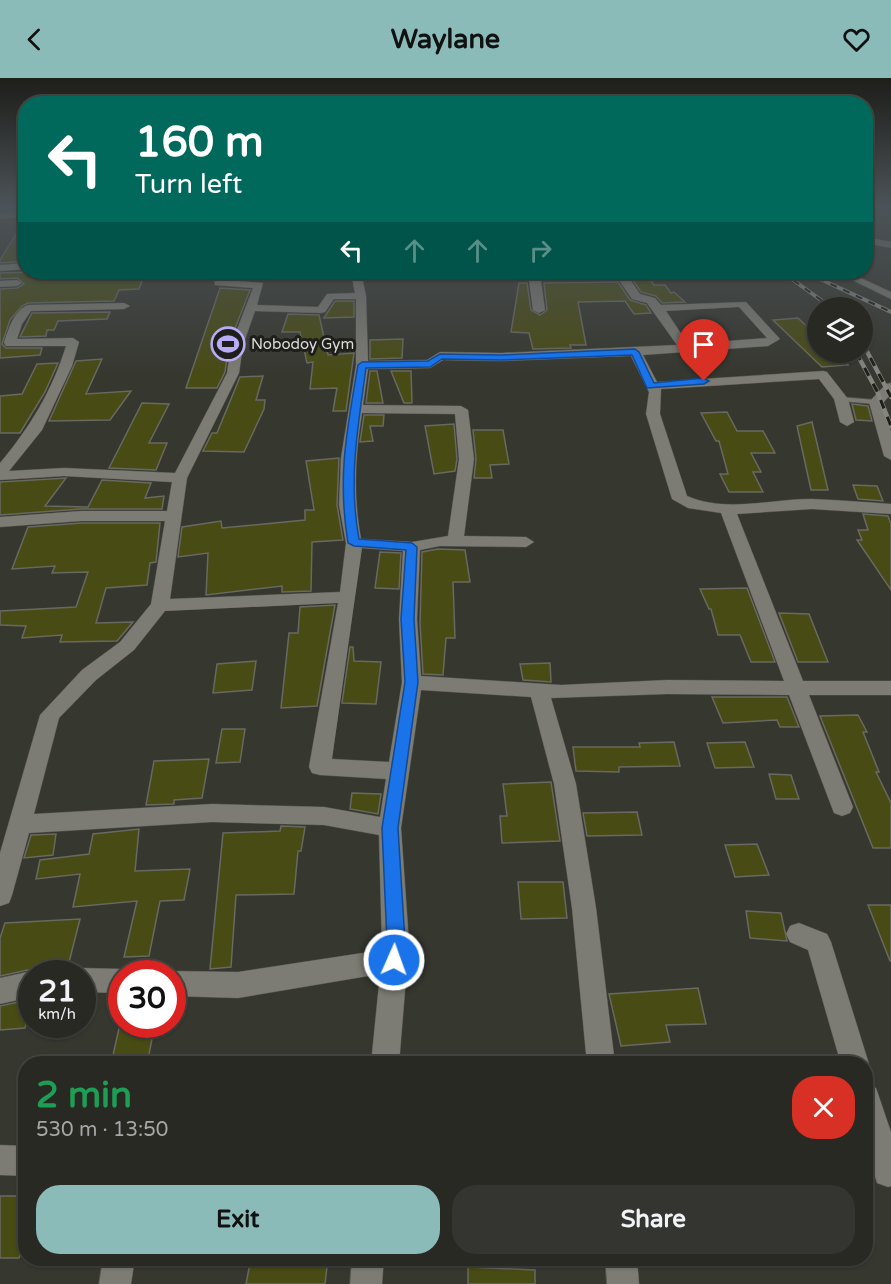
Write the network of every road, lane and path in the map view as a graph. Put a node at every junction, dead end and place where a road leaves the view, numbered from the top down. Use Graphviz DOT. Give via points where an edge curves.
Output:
graph roads {
  1 [pos="18,267"];
  2 [pos="0,268"];
  3 [pos="219,279"];
  4 [pos="357,279"];
  5 [pos="535,279"];
  6 [pos="624,279"];
  7 [pos="856,279"];
  8 [pos="17,283"];
  9 [pos="0,285"];
  10 [pos="361,296"];
  11 [pos="891,296"];
  12 [pos="124,306"];
  13 [pos="252,308"];
  14 [pos="658,308"];
  15 [pos="539,310"];
  16 [pos="0,324"];
  17 [pos="16,324"];
  18 [pos="10,343"];
  19 [pos="684,347"];
  20 [pos="635,352"];
  21 [pos="0,354"];
  22 [pos="362,365"];
  23 [pos="651,386"];
  24 [pos="891,387"];
  25 [pos="841,399"];
  26 [pos="876,402"];
  27 [pos="355,409"];
  28 [pos="847,422"];
  29 [pos="891,456"];
  30 [pos="0,472"];
  31 [pos="0,477"];
  32 [pos="180,478"];
  33 [pos="727,508"];
  34 [pos="891,509"];
  35 [pos="175,516"];
  36 [pos="0,522"];
  37 [pos="455,542"];
  38 [pos="525,542"];
  39 [pos="354,543"];
  40 [pos="412,547"];
  41 [pos="348,597"];
  42 [pos="160,605"];
  43 [pos="412,682"];
  44 [pos="797,686"];
  45 [pos="891,688"];
  46 [pos="539,691"];
  47 [pos="398,771"];
  48 [pos="842,807"];
  49 [pos="19,824"];
  50 [pos="390,828"];
  51 [pos="0,895"];
  52 [pos="799,934"];
  53 [pos="394,960"];
  54 [pos="186,983"];
  55 [pos="18,987"];
  56 [pos="0,991"];
  57 [pos="386,1056"];
  58 [pos="600,1056"];
  59 [pos="853,1056"];
  60 [pos="873,1132"];
  61 [pos="0,1160"];
  62 [pos="18,1161"];
  63 [pos="881,1170"];
  64 [pos="118,1266"];
  65 [pos="367,1266"];
  66 [pos="622,1266"];
  67 [pos="115,1284"];
  68 [pos="366,1284"];
  69 [pos="623,1284"];
  1 -- 2 [label="street"];
  3 -- 13 [label="street" via="219,283 259,285"];
  4 -- 10 [label="street"];
  5 -- 15 [label="street"];
  6 -- 14 [label="street" via="636,297 651,300"];
  7 -- 11 [label="street"];
  8 -- 9 [label="street"];
  10 -- 13 [label="street" via="331,296 321,310"];
  10 -- 22 [label="street"];
  12 -- 17 [label="street" via="28,308"];
  13 -- 32 [label="street" via="237,345 233,373"];
  14 -- 19 [label="street"];
  14 -- 19 [label="street" via="742,304 774,339"];
  16 -- 17 [label="street"];
  17 -- 18 [label="street"];
  18 -- 21 [label="street"];
  18 -- 30 [label="street" via="73,342 66,366 35,430"];
  19 -- 20 [label="street"];
  20 -- 22 [label="street" via="440,357 430,364"];
  20 -- 23 [label="street"];
  22 -- 27 [label="street"];
  23 -- 25 [label="street" via="823,375"];
  23 -- 33 [label="street" via="656,392 653,414 680,499 689,505"];
  24 -- 26 [label="street"];
  25 -- 26 [label="lane"];
  25 -- 28 [label="street"];
  26 -- 29 [label="street"];
  27 -- 37 [label="street" via="461,410 465,424 463,507"];
  27 -- 39 [label="street" via="347,505"];
  31 -- 32 [label="street" via="64,472"];
  32 -- 35 [label="street"];
  33 -- 34 [label="street" via="811,504"];
  33 -- 44 [label="street"];
  35 -- 36 [label="street" via="81,516"];
  35 -- 42 [label="street"];
  37 -- 38 [label="street"];
  37 -- 40 [label="street"];
  39 -- 40 [label="street"];
  39 -- 41 [label="street"];
  40 -- 43 [label="street" via="408,619"];
  41 -- 42 [label="street"];
  41 -- 47 [label="street" via="320,767"];
  42 -- 49 [label="street" via="127,646 88,675 50,715"];
  43 -- 46 [label="street"];
  43 -- 47 [label="street"];
  44 -- 45 [label="street"];
  44 -- 46 [label="street"];
  44 -- 48 [label="street"];
  46 -- 58 [label="street" via="565,784"];
  47 -- 50 [label="street"];
  49 -- 50 [label="street" via="212,813 324,816"];
  49 -- 51 [label="street"];
  50 -- 53 [label="street"];
  52 -- 59 [label="street" via="818,942"];
  53 -- 54 [label="street" via="238,985"];
  53 -- 57 [label="street"];
  55 -- 56 [label="street"];
  60 -- 63 [label="street"];
  61 -- 62 [label="street"];
  64 -- 67 [label="street"];
  65 -- 68 [label="street"];
  66 -- 69 [label="street"];
}
